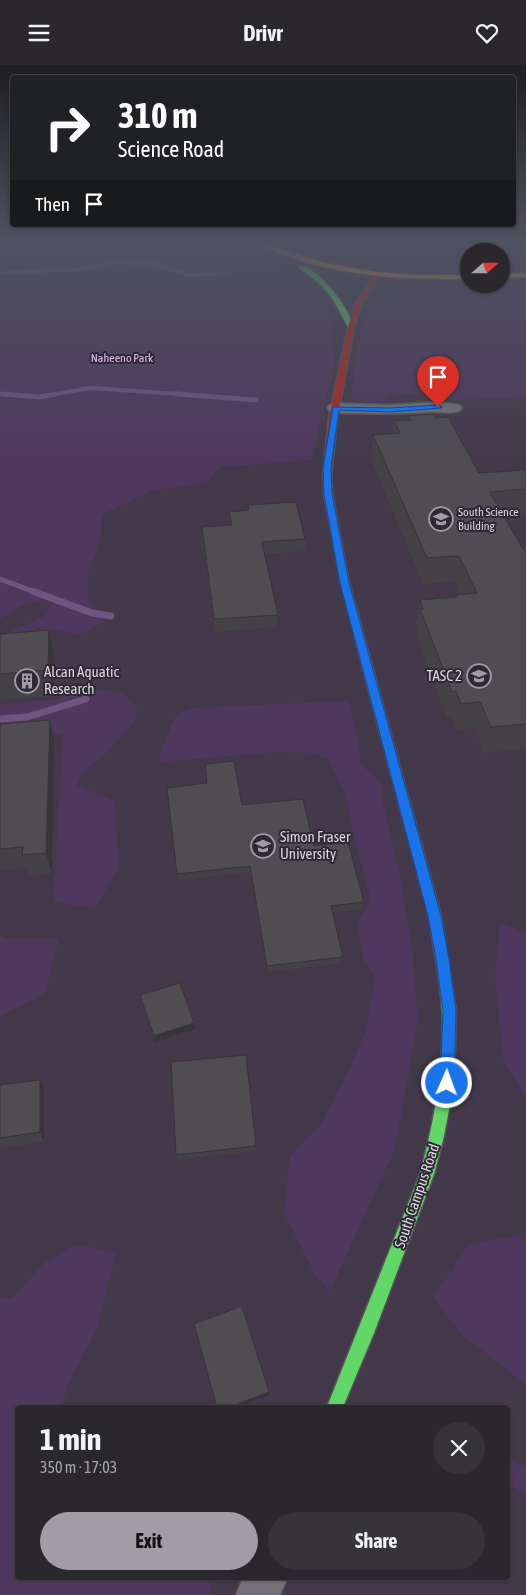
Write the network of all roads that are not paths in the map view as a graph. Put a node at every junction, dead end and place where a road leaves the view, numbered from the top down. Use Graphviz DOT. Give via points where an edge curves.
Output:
graph roads {
  1 [pos="344,313"];
  2 [pos="355,313"];
  3 [pos="351,327"];
  4 [pos="335,408"];
  5 [pos="454,408"];
  6 [pos="336,1405"];
  7 [pos="265,1580"];
  8 [pos="258,1595"];
  1 -- 3 [label="street"];
  2 -- 3 [label="street, South Campus Road"];
  3 -- 4 [label="street, South Campus Road"];
  4 -- 5 [label="street"];
  4 -- 6 [label="street, South Campus Road" via="327,468 331,513 345,583 435,916 449,1011 447,1083 427,1174"];
  7 -- 8 [label="street"];
}
